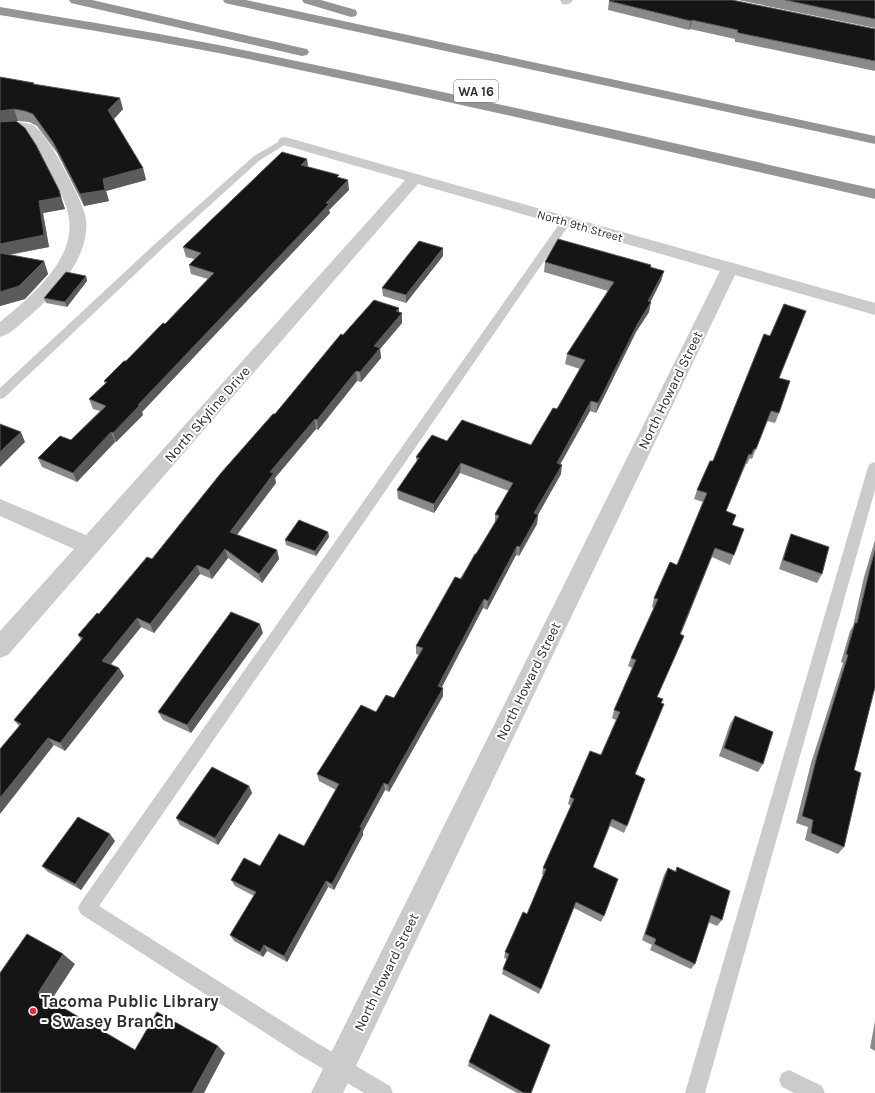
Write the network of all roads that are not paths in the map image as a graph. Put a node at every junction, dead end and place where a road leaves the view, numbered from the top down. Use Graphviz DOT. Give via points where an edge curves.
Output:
graph roads {
  1 [pos="75,0"];
  2 [pos="229,0"];
  3 [pos="308,0"];
  4 [pos="0,11"];
  5 [pos="317,55"];
  6 [pos="589,78"];
  7 [pos="449,85"];
  8 [pos="0,129"];
  9 [pos="875,140"];
  10 [pos="286,141"];
  11 [pos="414,179"];
  12 [pos="875,185"];
  13 [pos="875,194"];
  14 [pos="566,222"];
  15 [pos="730,268"];
  16 [pos="875,309"];
  17 [pos="0,331"];
  18 [pos="0,395"];
  19 [pos="875,466"];
  20 [pos="0,507"];
  21 [pos="90,546"];
  22 [pos="0,648"];
  23 [pos="339,1068"];
  24 [pos="789,1080"];
  25 [pos="327,1093"];
  26 [pos="383,1093"];
  27 [pos="695,1093"];
  28 [pos="815,1093"];
  1 -- 5 [label="highway"];
  2 -- 6 [label="highway"];
  3 -- 6 [label="highway"];
  4 -- 13 [label="highway" via="247,55 672,146"];
  6 -- 9 [label="highway"];
  7 -- 12 [label="highway, WA 16"];
  8 -- 17 [label="street" via="21,127 32,132 70,196 76,211 78,227 75,244 64,266 45,290"];
  10 -- 11 [label="street, North 9th Street"];
  10 -- 18 [label="lane" via="257,158 155,249"];
  11 -- 14 [label="street, North 9th Street"];
  11 -- 21 [label="street, North Skyline Drive"];
  14 -- 15 [label="street, North 9th Street"];
  14 -- 23 [label="lane" via="87,908"];
  15 -- 16 [label="street, North 9th Street"];
  15 -- 23 [label="street, North Howard Street"];
  19 -- 27 [label="lane"];
  20 -- 21 [label="street"];
  21 -- 22 [label="street, North Skyline Drive"];
  23 -- 25 [label="street, North Howard Street"];
  23 -- 26 [label="lane"];
  24 -- 28 [label="lane"];
}
